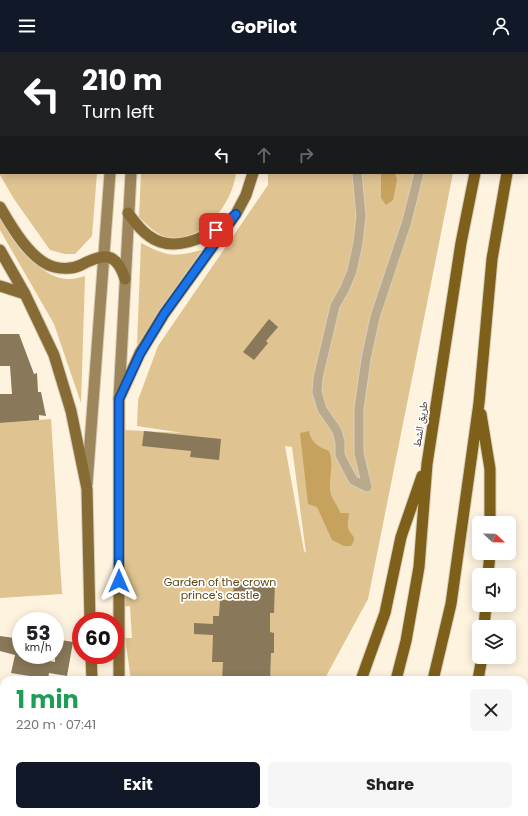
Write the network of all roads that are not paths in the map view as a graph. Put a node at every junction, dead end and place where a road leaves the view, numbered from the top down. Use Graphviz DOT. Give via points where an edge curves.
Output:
graph roads {
  1 [pos="110,174"];
  2 [pos="131,174"];
  3 [pos="254,174"];
  4 [pos="357,174"];
  5 [pos="419,174"];
  6 [pos="475,174"];
  7 [pos="507,174"];
  8 [pos="0,207"];
  9 [pos="128,213"];
  10 [pos="236,214"];
  11 [pos="0,250"];
  12 [pos="105,256"];
  13 [pos="125,279"];
  14 [pos="0,286"];
  15 [pos="25,294"];
  16 [pos="119,399"];
  17 [pos="479,404"];
  18 [pos="427,464"];
  19 [pos="87,489"];
  20 [pos="490,516"];
  21 [pos="90,612"];
  22 [pos="91,664"];
  23 [pos="481,664"];
  24 [pos="92,676"];
  25 [pos="119,676"];
  26 [pos="362,676"];
  27 [pos="397,676"];
  28 [pos="434,676"];
  29 [pos="479,676"];
  1 -- 12 [label="main road"];
  2 -- 9 [label="main road"];
  3 -- 10 [label="main road"];
  4 -- 5 [label="street" via="361,216 358,244 352,271 335,306 317,392 322,409 337,431 340,455 353,480 367,487 359,453 359,408 366,359 375,317 407,221"];
  6 -- 18 [label="highway, طريق الشط" via="461,243"];
  7 -- 17 [label="highway" via="492,259"];
  8 -- 12 [label="main road" via="32,253 46,264 72,268 96,257"];
  9 -- 10 [label="main road" via="139,228 150,237 175,244 198,240"];
  9 -- 13 [label="main road"];
  10 -- 16 [label="main road" via="164,314 140,354"];
  11 -- 15 [label="main road"];
  12 -- 13 [label="main road" via="116,262"];
  12 -- 19 [label="main road"];
  13 -- 16 [label="main road"];
  14 -- 15 [label="main road"];
  15 -- 19 [label="main road" via="54,355 70,411"];
  16 -- 25 [label="main road"];
  17 -- 20 [label="highway" via="490,469"];
  17 -- 28 [label="highway" via="451,604"];
  18 -- 26 [label="highway" via="401,537 385,613"];
  18 -- 27 [label="highway, طريق الشط" via="419,567"];
  19 -- 21 [label="main road"];
  22 -- 24 [label="main road"];
  23 -- 29 [label="highway"];
}
